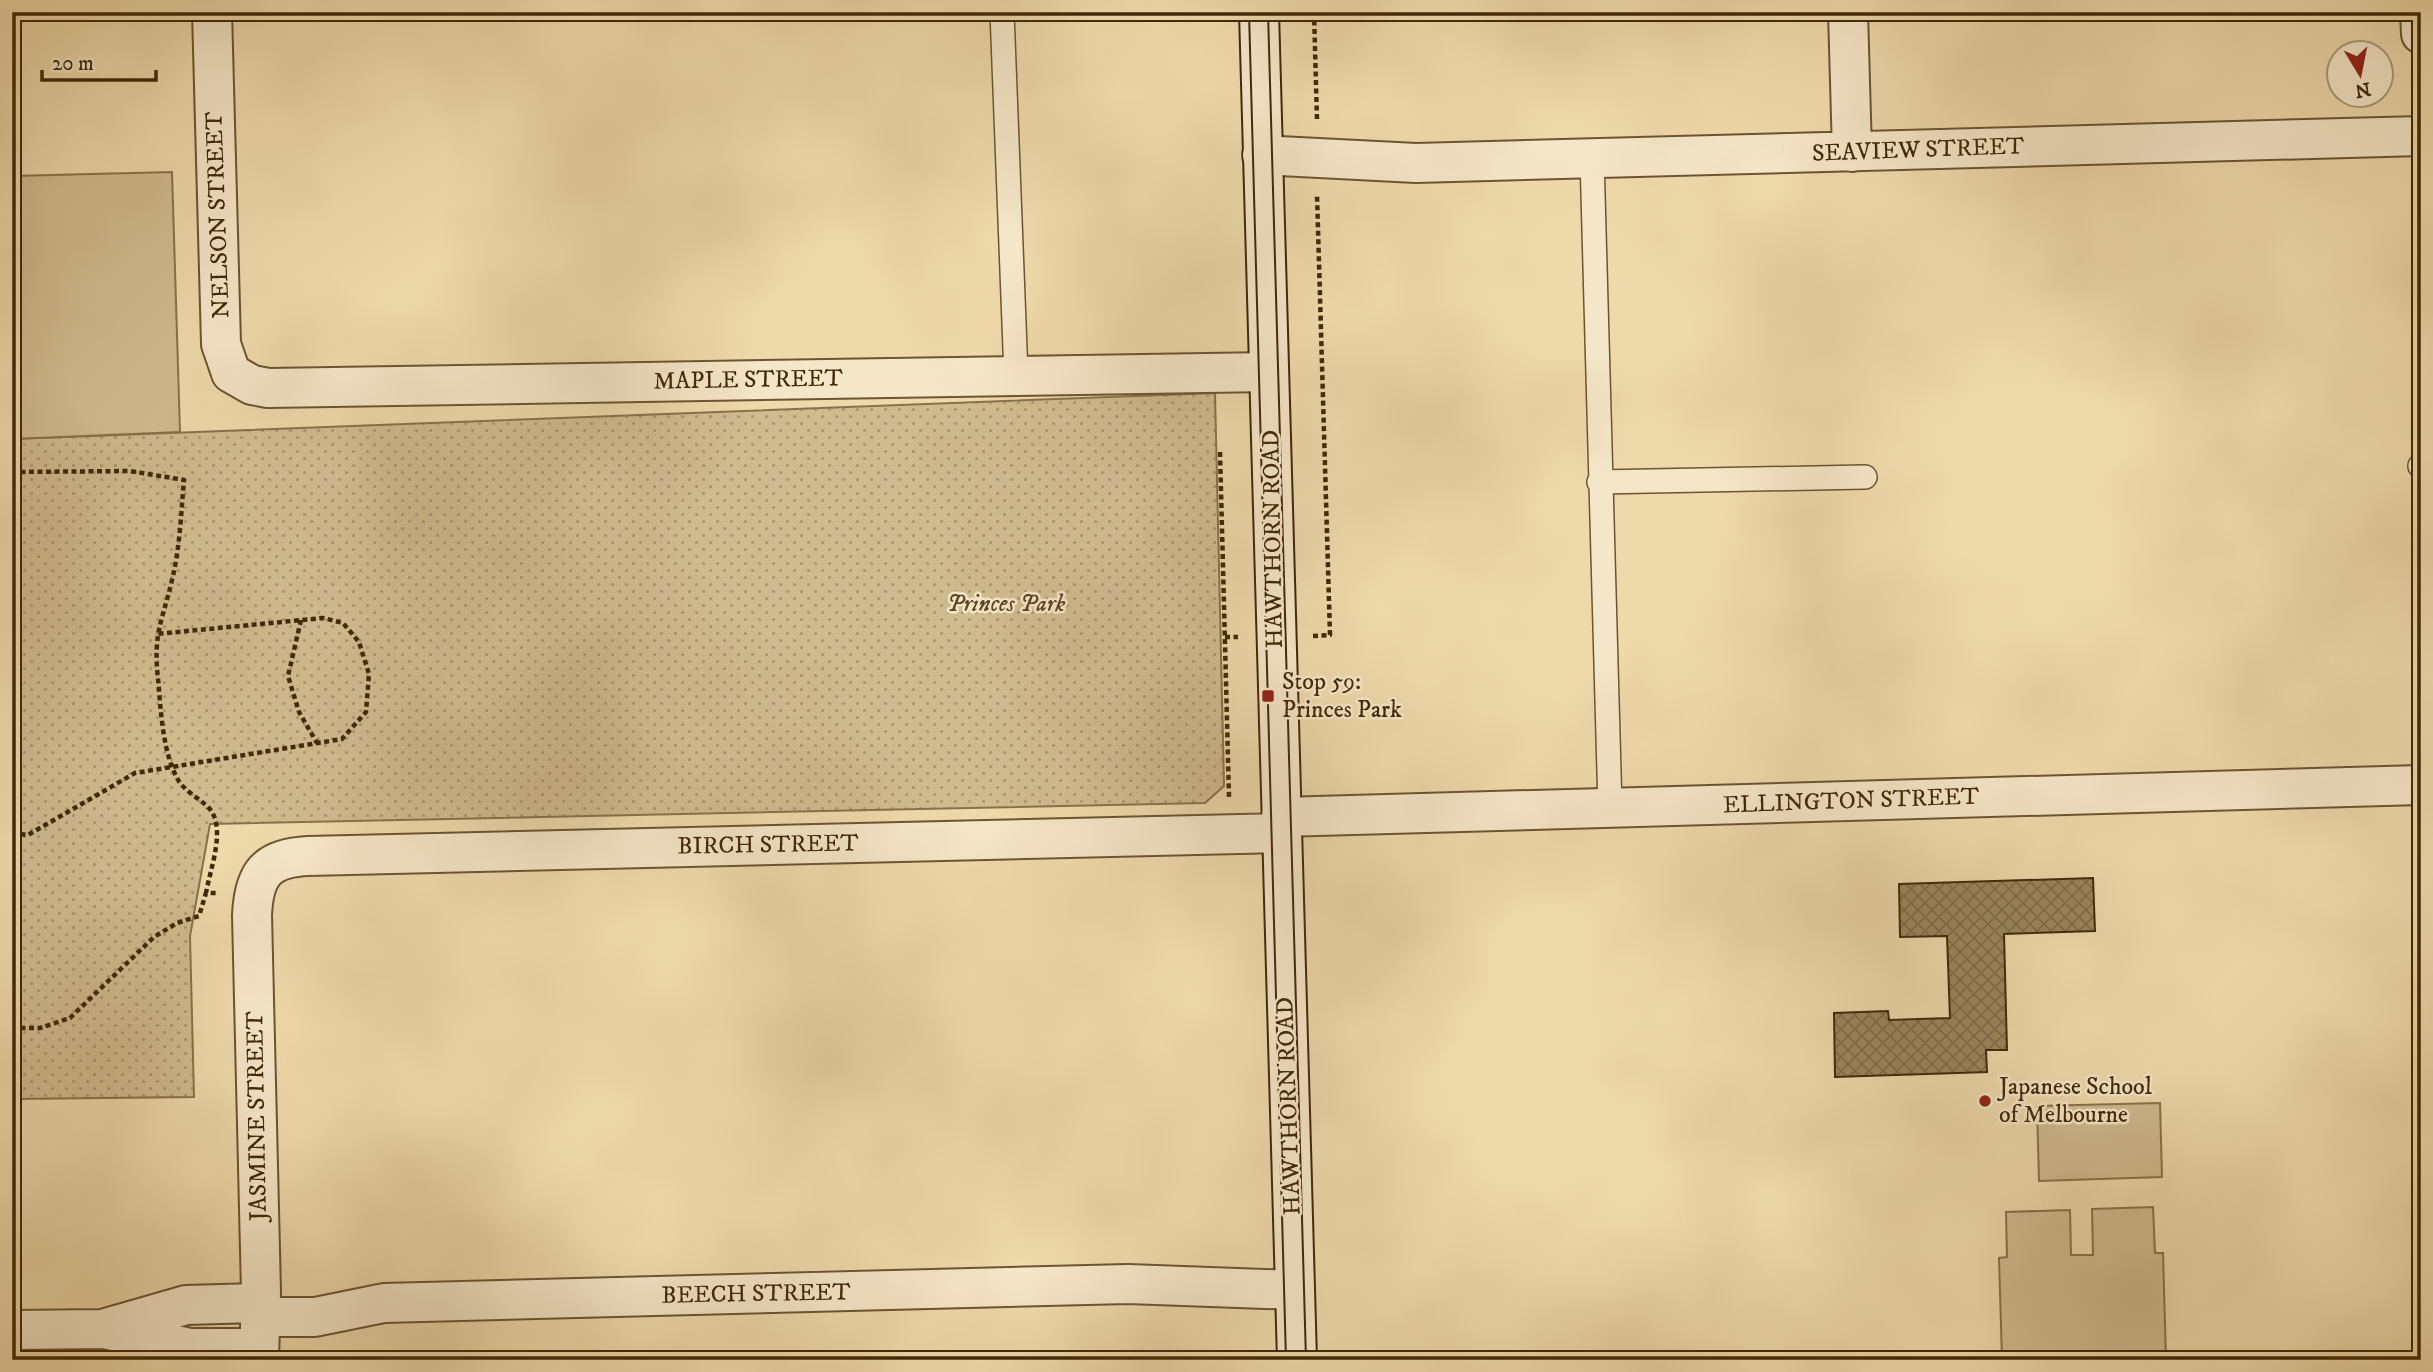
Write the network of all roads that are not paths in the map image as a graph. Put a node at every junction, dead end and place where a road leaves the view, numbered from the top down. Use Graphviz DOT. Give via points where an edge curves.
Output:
graph roads {
  1 [pos="212,12"];
  2 [pos="1002,12"];
  3 [pos="1259,12"];
  4 [pos="1848,12"];
  5 [pos="2420,12"];
  6 [pos="2421,34"];
  7 [pos="2421,136"];
  8 [pos="1852,152"];
  9 [pos="1592,158"];
  10 [pos="1263,169"];
  11 [pos="1269,372"];
  12 [pos="231,373"];
  13 [pos="1016,375"];
  14 [pos="1865,477"];
  15 [pos="1599,482"];
  16 [pos="2421,785"];
  17 [pos="1610,808"];
  18 [pos="1281,825"];
  19 [pos="258,883"];
  20 [pos="1295,1278"];
  21 [pos="260,1324"];
  22 [pos="12,1330"];
  23 [pos="1297,1360"];
  1 -- 12 [label="street, NELSON STREET" via="221,344"];
  2 -- 13 [label="lane"];
  3 -- 10 [label="street, HAWTHORN ROAD"];
  4 -- 8 [label="street"];
  5 -- 6 [label="street"];
  7 -- 8 [label="street, SEAVIEW STREET"];
  8 -- 9 [label="street, SEAVIEW STREET"];
  9 -- 10 [label="street, SEAVIEW STREET"];
  9 -- 15 [label="lane"];
  10 -- 11 [label="street, HAWTHORN ROAD"];
  11 -- 13 [label="street, MAPLE STREET"];
  11 -- 18 [label="street, HAWTHORN ROAD"];
  12 -- 13 [label="street, MAPLE STREET" via="268,388"];
  14 -- 15 [label="lane"];
  15 -- 17 [label="lane"];
  16 -- 17 [label="street, ELLINGTON STREET"];
  17 -- 18 [label="street, ELLINGTON STREET"];
  18 -- 19 [label="street, BIRCH STREET" via="1230,835 286,857 271,864"];
  18 -- 20 [label="street, HAWTHORN ROAD"];
  19 -- 21 [label="street, JASMINE STREET"];
  20 -- 21 [label="street, BEECH STREET" via="1243,1267 1128,1284 384,1303 314,1292"];
  20 -- 23 [label="street, HAWTHORN ROAD"];
  21 -- 22 [label="street, BEECH STREET" via="186,1305 104,1329"];
}
